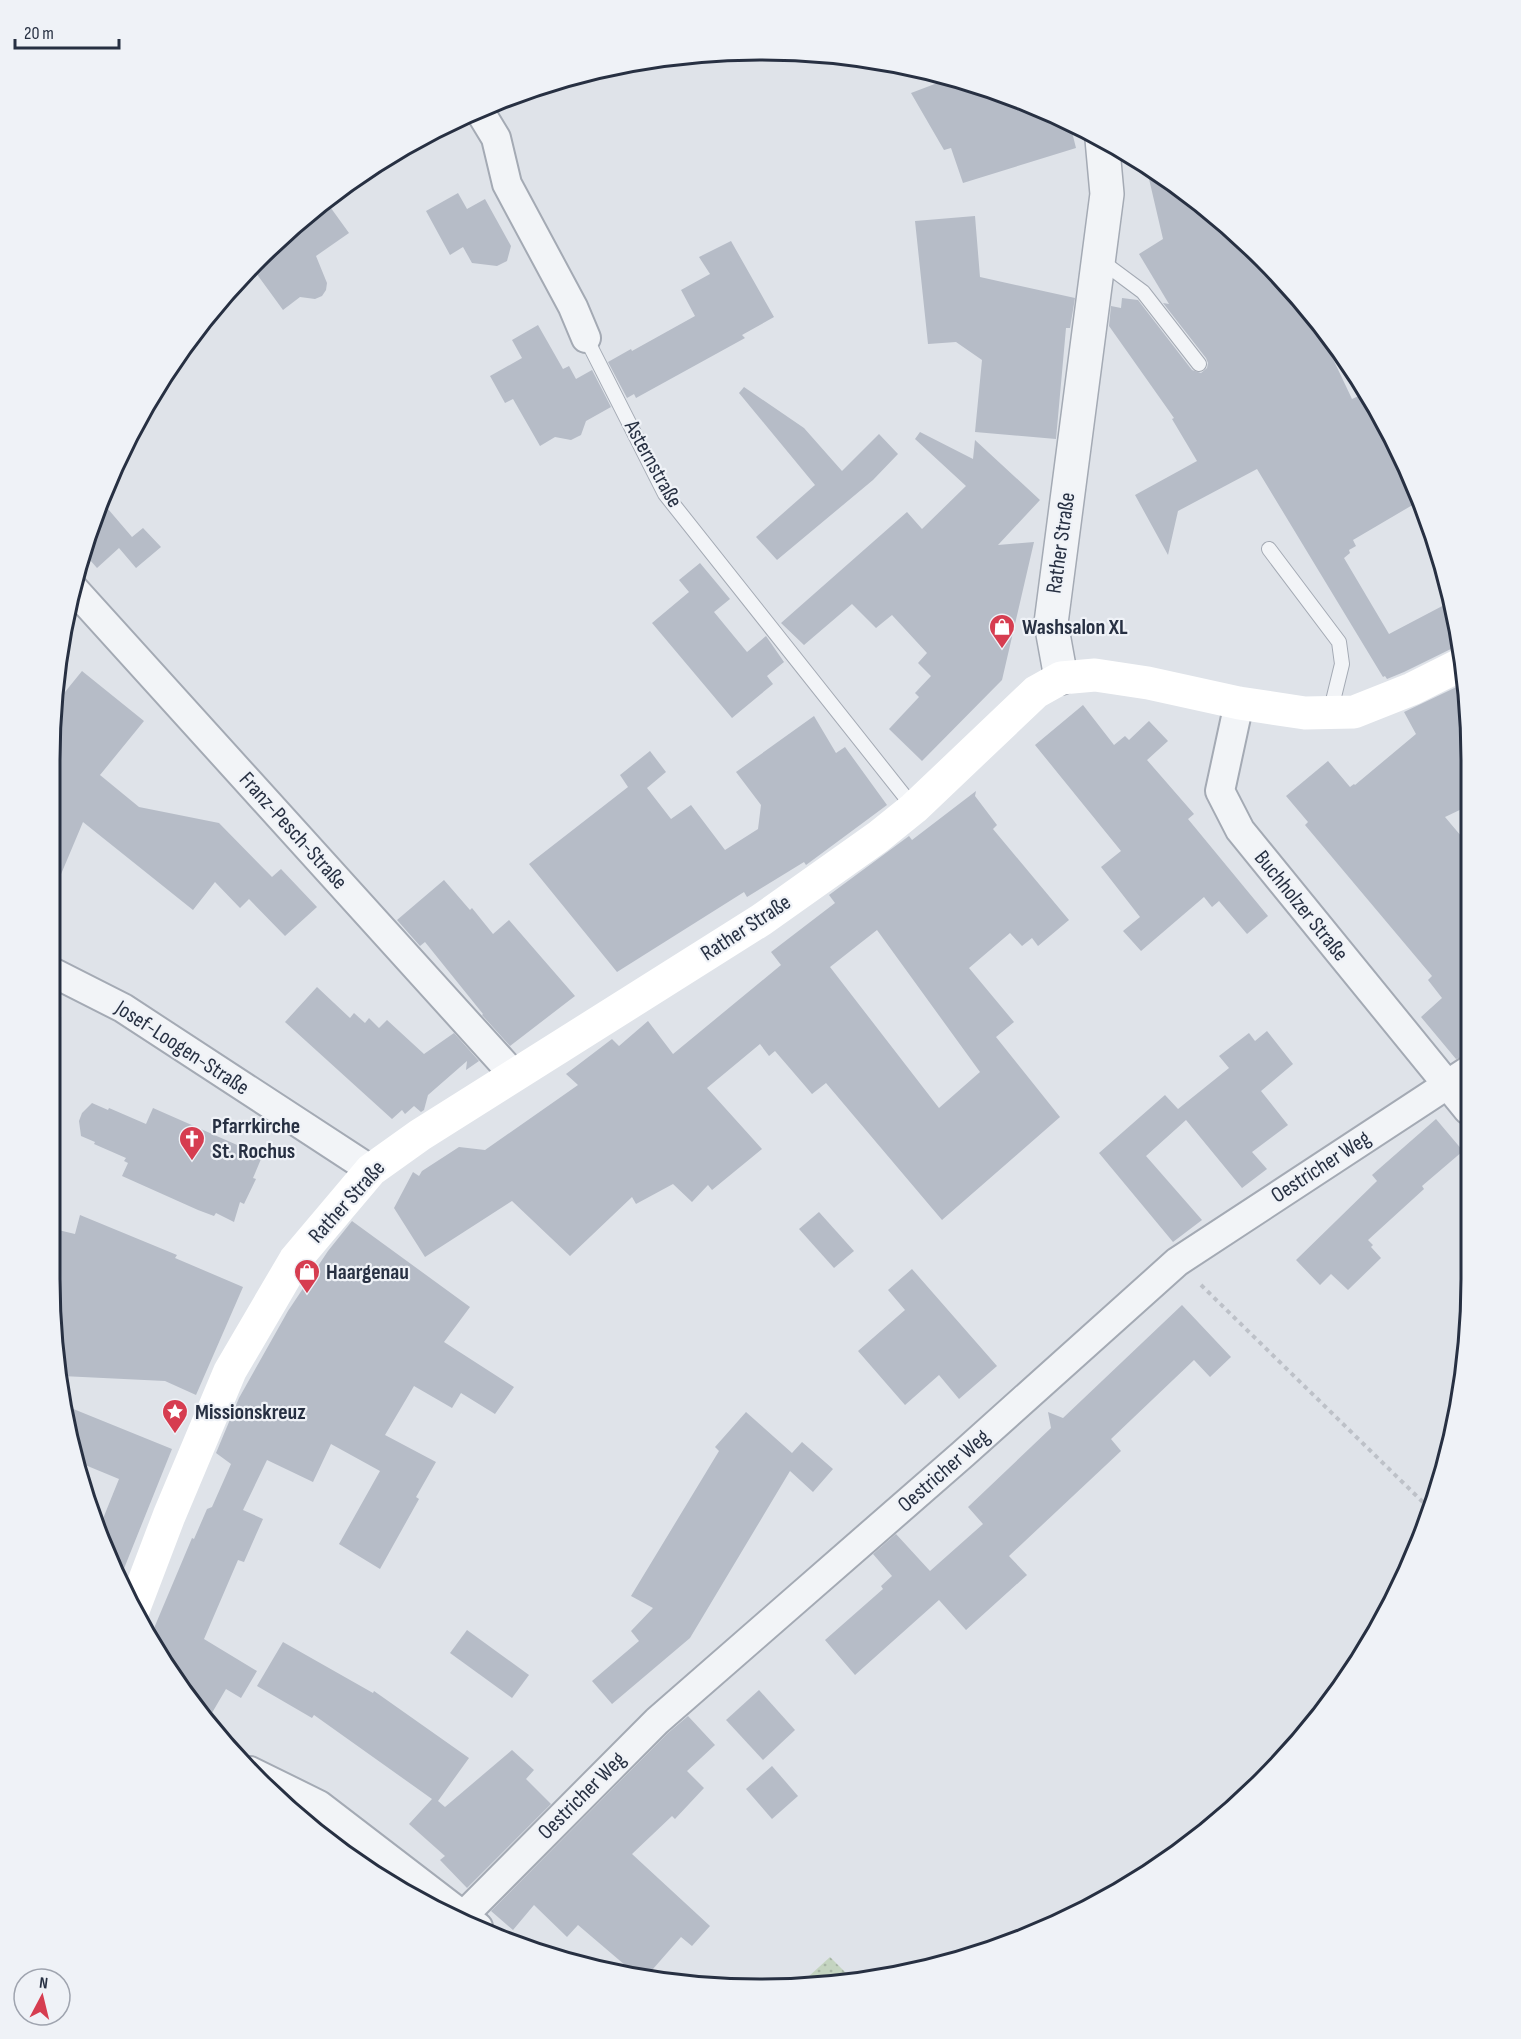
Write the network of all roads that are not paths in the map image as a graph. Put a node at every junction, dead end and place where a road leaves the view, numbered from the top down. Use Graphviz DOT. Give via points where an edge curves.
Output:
graph roads {
  1 [pos="483,117"];
  2 [pos="1103,150"];
  3 [pos="1099,259"];
  4 [pos="586,338"];
  5 [pos="1199,364"];
  6 [pos="1269,549"];
  7 [pos="80,596"];
  8 [pos="1455,668"];
  9 [pos="1060,678"];
  10 [pos="1239,703"];
  11 [pos="1330,713"];
  12 [pos="914,808"];
  13 [pos="60,976"];
  14 [pos="514,1075"];
  15 [pos="1458,1078"];
  16 [pos="371,1170"];
  17 [pos="138,1598"];
  18 [pos="277,1785"];
  19 [pos="445,1904"];
  20 [pos="471,1916"];
  1 -- 4 [label="street, Asternstraße" via="496,138 507,184"];
  2 -- 3 [label="street, Rather Straße" via="1107,194"];
  3 -- 5 [label="lane" via="1143,292"];
  3 -- 9 [label="street, Rather Straße" via="1051,623"];
  4 -- 12 [label="lane, Asternstraße" via="665,494"];
  6 -- 11 [label="lane" via="1339,642 1342,664"];
  7 -- 14 [label="street, Franz-Pesch-Straße"];
  8 -- 11 [label="main road" via="1354,712"];
  9 -- 10 [label="main road" via="1095,675"];
  9 -- 12 [label="main road, Rather Straße" via="1036,692"];
  10 -- 11 [label="main road"];
  10 -- 15 [label="street, Buchholzer Straße" via="1220,791 1240,830"];
  12 -- 14 [label="main road, Rather Straße" via="761,920"];
  13 -- 16 [label="street, Josef-Loogen-Straße" via="123,1008"];
  14 -- 16 [label="main road, Rather Straße"];
  15 -- 20 [label="street, Oestricher Weg" via="1177,1262 963,1455 657,1721"];
  16 -- 17 [label="main road, Rather Straße" via="295,1260 230,1371"];
  18 -- 19 [label="street" via="319,1805"];
}
